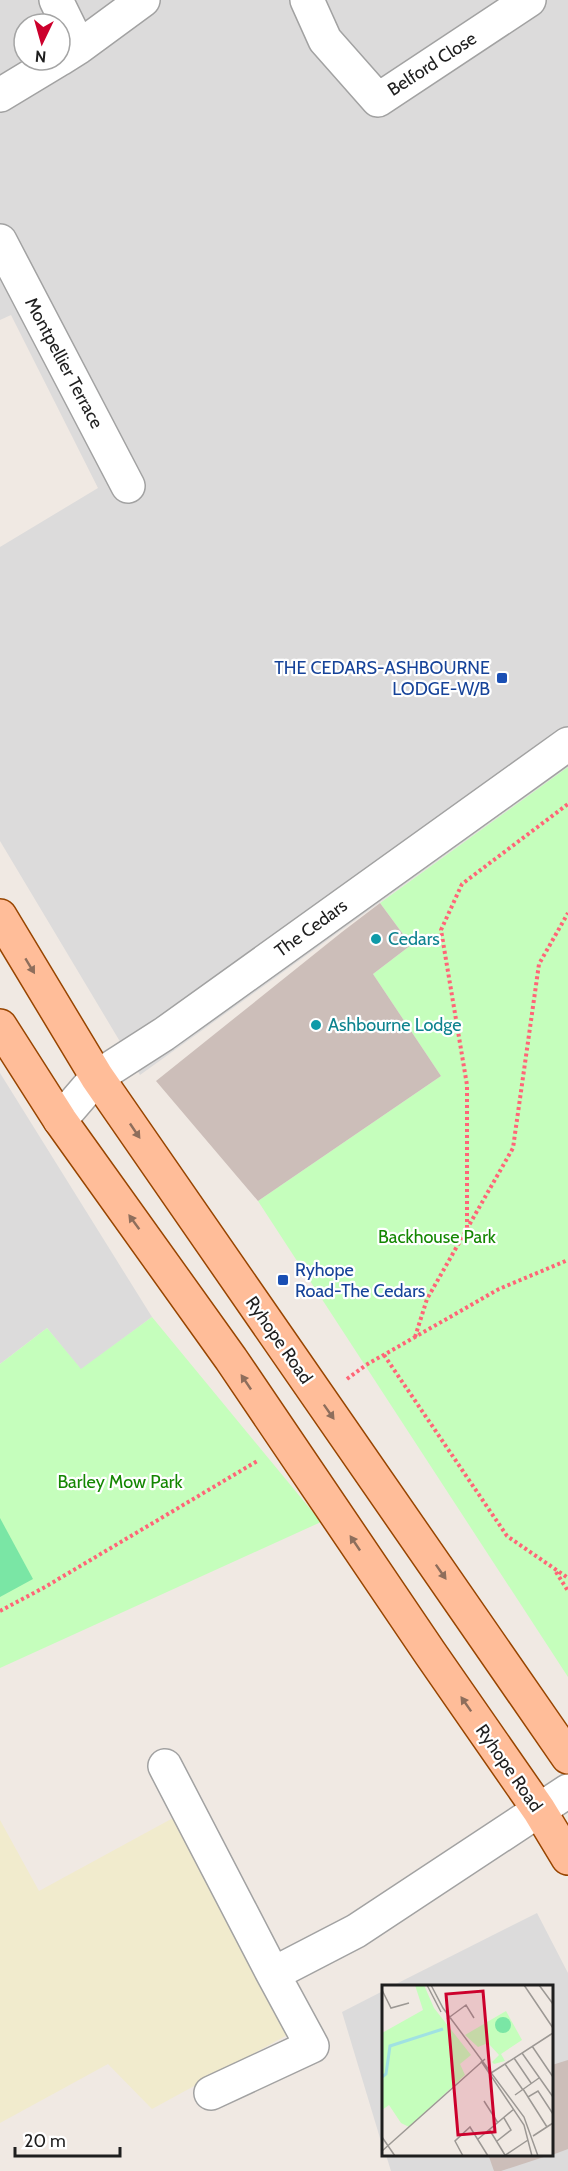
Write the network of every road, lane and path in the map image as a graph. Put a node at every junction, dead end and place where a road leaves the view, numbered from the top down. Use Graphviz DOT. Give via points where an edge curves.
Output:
graph roads {
  1 [pos="143,0"];
  2 [pos="307,0"];
  3 [pos="529,0"];
  4 [pos="72,51"];
  5 [pos="38,72"];
  6 [pos="0,95"];
  7 [pos="0,241"];
  8 [pos="128,486"];
  9 [pos="568,744"];
  10 [pos="568,804"];
  11 [pos="568,913"];
  12 [pos="0,916"];
  13 [pos="0,1026"];
  14 [pos="97,1077"];
  15 [pos="60,1120"];
  16 [pos="467,1228"];
  17 [pos="568,1260"];
  18 [pos="415,1337"];
  19 [pos="384,1355"];
  20 [pos="320,1399"];
  21 [pos="286,1441"];
  22 [pos="554,1569"];
  23 [pos="568,1578"];
  24 [pos="568,1591"];
  25 [pos="0,1611"];
  26 [pos="568,1757"];
  27 [pos="165,1766"];
  28 [pos="568,1791"];
  29 [pos="539,1810"];
  30 [pos="568,1857"];
  31 [pos="273,1974"];
  32 [pos="211,2093"];
  1 -- 4 [label="street"];
  2 -- 3 [label="street, Belford Close" via="326,40 378,100"];
  5 -- 6 [label="street"];
  7 -- 8 [label="street, Montpellier Terrace"];
  9 -- 14 [label="street, The Cedars" via="164,1034"];
  10 -- 16 [label="path" via="462,884 441,930 466,1086"];
  11 -- 16 [label="path" via="539,964 513,1148"];
  12 -- 14 [label="main road, Ryhope Road, one-way"];
  13 -- 15 [label="main road, Ryhope Road"];
  14 -- 15 [label="street, The Cedars"];
  14 -- 20 [label="main road, Ryhope Road, one-way"];
  21 -- 15 [label="main road, Ryhope Road, one-way"];
  16 -- 18 [label="path" via="427,1299"];
  17 -- 18 [label="path" via="499,1288"];
  18 -- 19 [label="path"];
  19 -- 20 [label="path"];
  19 -- 22 [label="path" via="507,1536"];
  20 -- 26 [label="main road, Ryhope Road, one-way"];
  21 -- 25 [label="path" via="186,1504"];
  29 -- 21 [label="main road, Ryhope Road, one-way"];
  22 -- 23 [label="path"];
  22 -- 24 [label="path"];
  27 -- 31 [label="street"];
  28 -- 29 [label="street"];
  29 -- 30 [label="main road, Ryhope Road"];
  29 -- 31 [label="street" via="356,1931"];
  31 -- 32 [label="street" via="312,2046"];
}
